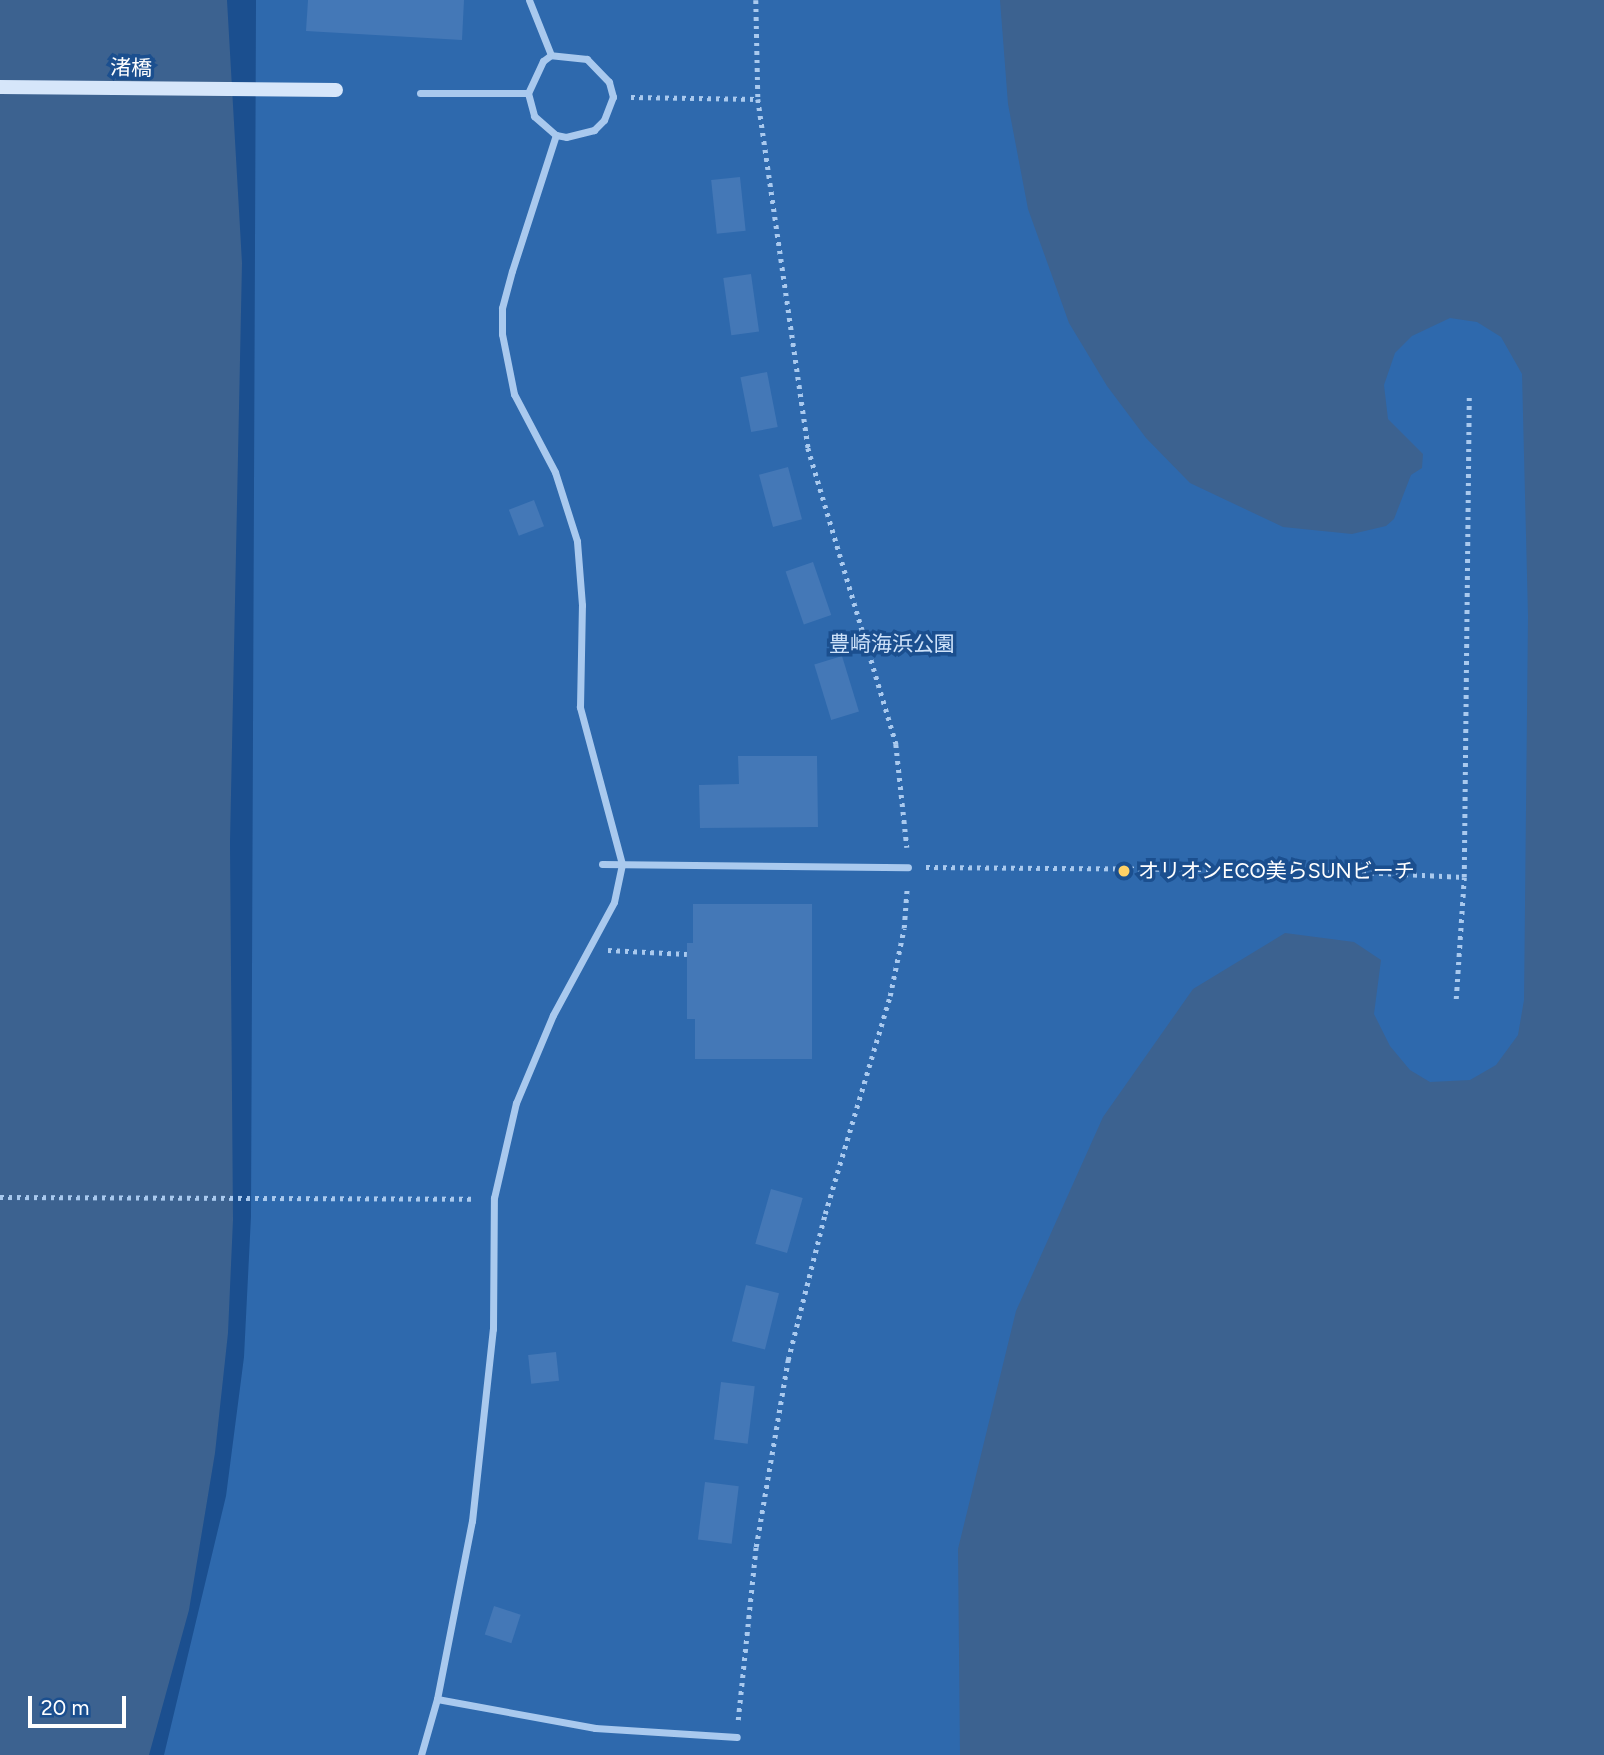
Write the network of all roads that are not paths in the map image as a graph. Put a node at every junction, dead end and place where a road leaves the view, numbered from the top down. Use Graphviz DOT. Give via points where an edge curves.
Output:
graph roads {
  1 [pos="529,0"];
  2 [pos="551,55"];
  3 [pos="0,87"];
  4 [pos="336,90"];
  5 [pos="420,93"];
  6 [pos="528,93"];
  7 [pos="556,135"];
  8 [pos="621,863"];
  9 [pos="602,864"];
  10 [pos="908,867"];
  11 [pos="437,1699"];
  12 [pos="737,1737"];
  13 [pos="421,1755"];
  1 -- 2 [label="street"];
  2 -- 6 [label="street" via="543,61"];
  2 -- 7 [label="street" via="587,59 609,82 613,97 604,120 594,130"];
  3 -- 4 [label="street, 渚橋"];
  5 -- 6 [label="street"];
  6 -- 7 [label="street" via="534,116"];
  7 -- 8 [label="street" via="512,271 502,308 502,334 514,394 555,471 577,541 582,604 580,707"];
  8 -- 9 [label="street"];
  8 -- 10 [label="street"];
  8 -- 11 [label="street" via="614,902 553,1015 516,1103 494,1198 493,1329 485,1418 472,1521"];
  11 -- 12 [label="street" via="595,1728"];
  11 -- 13 [label="street"];
}
